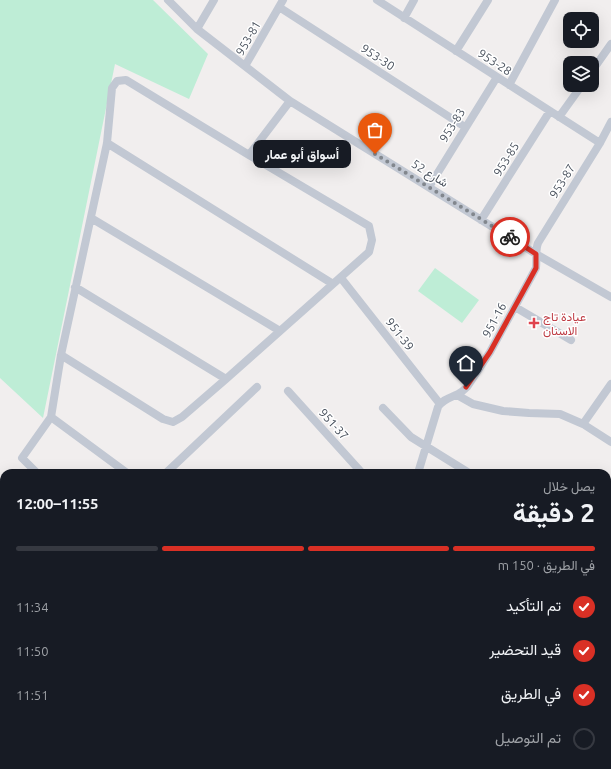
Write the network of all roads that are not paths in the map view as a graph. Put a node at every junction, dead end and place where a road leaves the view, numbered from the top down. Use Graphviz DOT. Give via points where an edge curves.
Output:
graph roads {
  1 [pos="168,0"];
  2 [pos="214,0"];
  3 [pos="376,0"];
  4 [pos="414,0"];
  5 [pos="488,0"];
  6 [pos="555,0"];
  7 [pos="281,4"];
  8 [pos="404,18"];
  9 [pos="197,29"];
  10 [pos="611,44"];
  11 [pos="456,51"];
  12 [pos="599,61"];
  13 [pos="245,66"];
  14 [pos="497,77"];
  15 [pos="509,85"];
  16 [pos="577,92"];
  17 [pos="290,101"];
  18 [pos="550,111"];
  19 [pos="559,117"];
  20 [pos="611,122"];
  21 [pos="465,127"];
  22 [pos="107,143"];
  23 [pos="600,143"];
  24 [pos="249,155"];
  25 [pos="429,187"];
  26 [pos="91,218"];
  27 [pos="482,220"];
  28 [pos="536,254"];
  29 [pos="340,278"];
  30 [pos="333,284"];
  31 [pos="76,287"];
  32 [pos="611,297"];
  33 [pos="515,307"];
  34 [pos="280,331"];
  35 [pos="571,340"];
  36 [pos="61,355"];
  37 [pos="226,379"];
  38 [pos="611,384"];
  39 [pos="257,387"];
  40 [pos="288,391"];
  41 [pos="457,395"];
  42 [pos="440,404"];
  43 [pos="383,408"];
  44 [pos="51,416"];
  45 [pos="583,424"];
  46 [pos="611,442"];
  47 [pos="426,447"];
  48 [pos="34,469"];
  49 [pos="122,469"];
  50 [pos="170,469"];
  51 [pos="358,469"];
  52 [pos="419,469"];
  53 [pos="462,469"];
  1 -- 9 [label="street, شارع 52"];
  2 -- 9 [label="street"];
  3 -- 8 [label="street, 953-28"];
  4 -- 8 [label="street"];
  5 -- 11 [label="street"];
  6 -- 15 [label="street"];
  7 -- 13 [label="street, 953-81"];
  7 -- 21 [label="street, 953-30"];
  8 -- 11 [label="street, 953-28"];
  9 -- 13 [label="street, شارع 52"];
  10 -- 12 [label="street"];
  11 -- 14 [label="street, 953-28"];
  13 -- 17 [label="street, شارع 52"];
  14 -- 15 [label="street, 953-28"];
  14 -- 21 [label="street, 953-83"];
  15 -- 18 [label="street, 953-28"];
  16 -- 19 [label="street"];
  17 -- 24 [label="street"];
  17 -- 25 [label="street, شارع 52"];
  18 -- 19 [label="street, 953-28"];
  18 -- 27 [label="street, 953-85"];
  19 -- 23 [label="street, 953-28"];
  20 -- 23 [label="street, 953-87"];
  21 -- 25 [label="street, 953-83"];
  22 -- 24 [label="street" via="112,88 117,81 126,80"];
  22 -- 26 [label="street"];
  22 -- 30 [label="street"];
  23 -- 28 [label="street, 953-87" via="538,243"];
  24 -- 29 [label="street" via="369,226 372,240 369,252"];
  25 -- 27 [label="street, شارع 52"];
  26 -- 31 [label="street"];
  26 -- 34 [label="street"];
  27 -- 28 [label="street, شارع 52"];
  28 -- 32 [label="street, شارع 52"];
  28 -- 33 [label="street, 951-16" via="536,268"];
  29 -- 30 [label="street"];
  29 -- 42 [label="street, 951-39"];
  30 -- 34 [label="street"];
  31 -- 36 [label="street"];
  31 -- 37 [label="street"];
  33 -- 35 [label="street"];
  33 -- 41 [label="street, 951-16" via="490,352 466,387"];
  34 -- 37 [label="street"];
  36 -- 37 [label="street" via="163,420 173,422"];
  36 -- 44 [label="street"];
  38 -- 45 [label="street"];
  39 -- 50 [label="street"];
  40 -- 51 [label="street, 951-37"];
  41 -- 42 [label="street, 951-16"];
  41 -- 45 [label="street" via="473,404 503,411 560,414"];
  42 -- 47 [label="street"];
  43 -- 47 [label="street" via="410,437"];
  44 -- 48 [label="street" via="22,458"];
  44 -- 49 [label="street"];
  45 -- 46 [label="street"];
  47 -- 52 [label="street"];
  47 -- 53 [label="street"];
}
